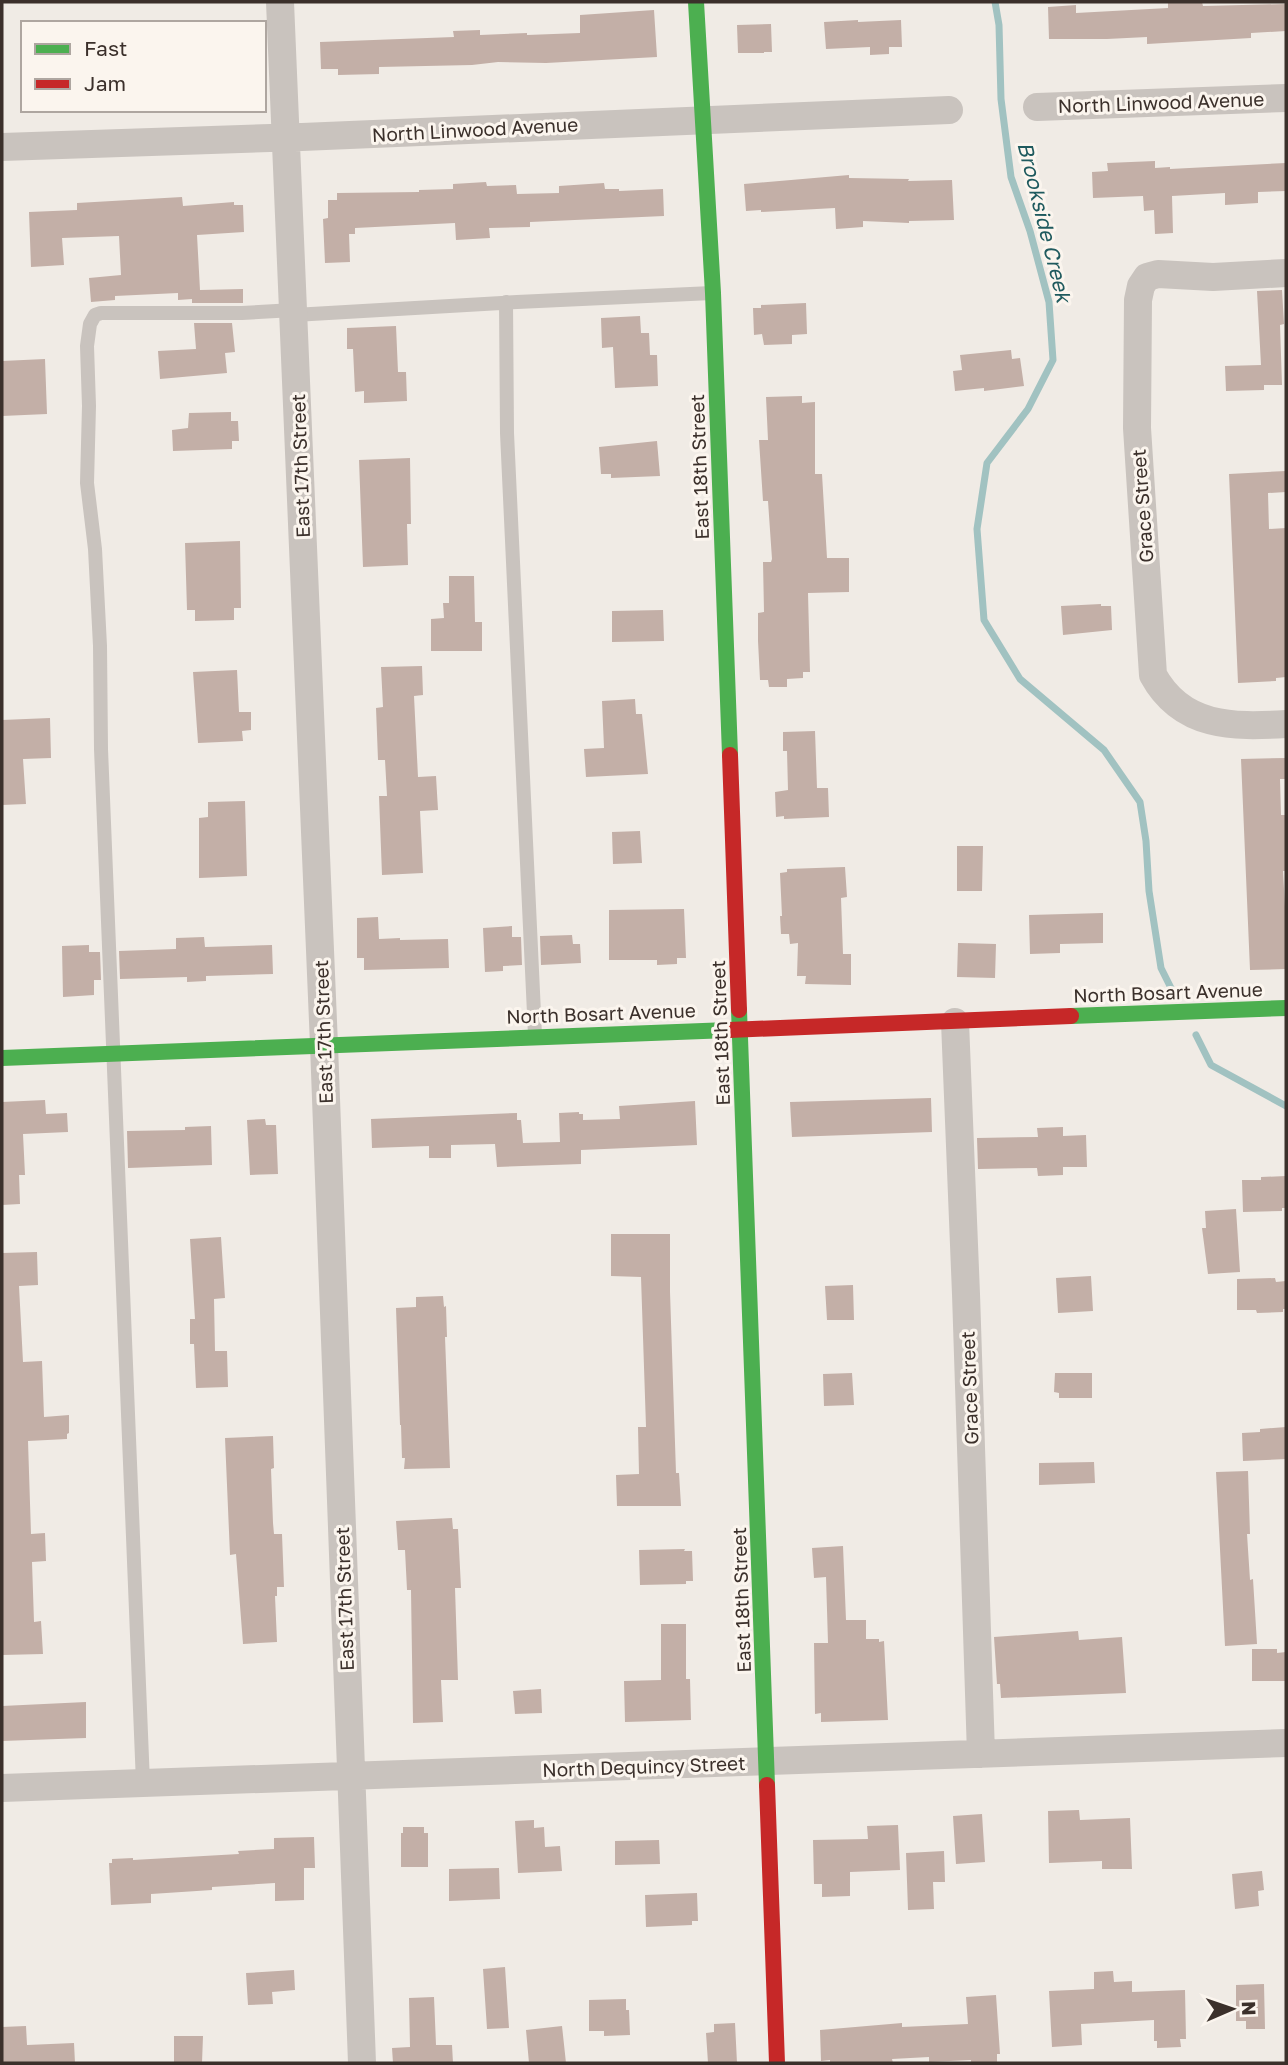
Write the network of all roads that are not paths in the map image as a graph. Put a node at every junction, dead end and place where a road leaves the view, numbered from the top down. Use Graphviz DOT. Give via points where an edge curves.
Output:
graph roads {
  1 [pos="280,2"];
  2 [pos="696,2"];
  3 [pos="1286,97"];
  4 [pos="1037,107"];
  5 [pos="949,110"];
  6 [pos="702,119"];
  7 [pos="286,138"];
  8 [pos="2,147"];
  9 [pos="1286,273"];
  10 [pos="713,293"];
  11 [pos="506,302"];
  12 [pos="294,313"];
  13 [pos="1286,724"];
  14 [pos="1286,1008"];
  15 [pos="955,1022"];
  16 [pos="740,1028"];
  17 [pos="535,1036"];
  18 [pos="324,1045"];
  19 [pos="114,1054"];
  20 [pos="2,1058"];
  21 [pos="1286,1743"];
  22 [pos="982,1754"];
  23 [pos="768,1762"];
  24 [pos="350,1776"];
  25 [pos="143,1783"];
  26 [pos="2,1788"];
  27 [pos="362,2063"];
  28 [pos="777,2063"];
  1 -- 7 [label="street, East 17th Street"];
  2 -- 6 [label="street, East 18th Street"];
  3 -- 4 [label="street, North Linwood Avenue"];
  5 -- 6 [label="street, North Linwood Avenue"];
  6 -- 7 [label="street, North Linwood Avenue"];
  6 -- 10 [label="street, East 18th Street"];
  7 -- 8 [label="street, North Linwood Avenue"];
  7 -- 12 [label="street, East 17th Street"];
  9 -- 13 [label="street, Grace Street" via="1147,277 1138,300 1137,428 1153,675 1175,704 1198,717 1247,726"];
  10 -- 11 [label="lane"];
  10 -- 16 [label="street, East 18th Street"];
  11 -- 12 [label="lane"];
  11 -- 17 [label="lane" via="507,433"];
  12 -- 18 [label="street, East 17th Street"];
  12 -- 19 [label="lane" via="101,313 90,324 87,483 100,646"];
  14 -- 15 [label="street, North Bosart Avenue"];
  15 -- 16 [label="street, North Bosart Avenue"];
  15 -- 22 [label="street, Grace Street"];
  16 -- 17 [label="street, North Bosart Avenue"];
  16 -- 23 [label="street, East 18th Street"];
  17 -- 18 [label="street, North Bosart Avenue"];
  18 -- 19 [label="street, North Bosart Avenue"];
  18 -- 24 [label="street, East 17th Street"];
  19 -- 20 [label="street, North Bosart Avenue"];
  19 -- 25 [label="lane"];
  21 -- 22 [label="street, North Dequincy Street"];
  22 -- 23 [label="street, North Dequincy Street"];
  23 -- 24 [label="street, North Dequincy Street"];
  23 -- 28 [label="street, East 18th Street"];
  24 -- 25 [label="street, North Dequincy Street"];
  24 -- 27 [label="street, East 17th Street"];
  25 -- 26 [label="street, North Dequincy Street"];
}
